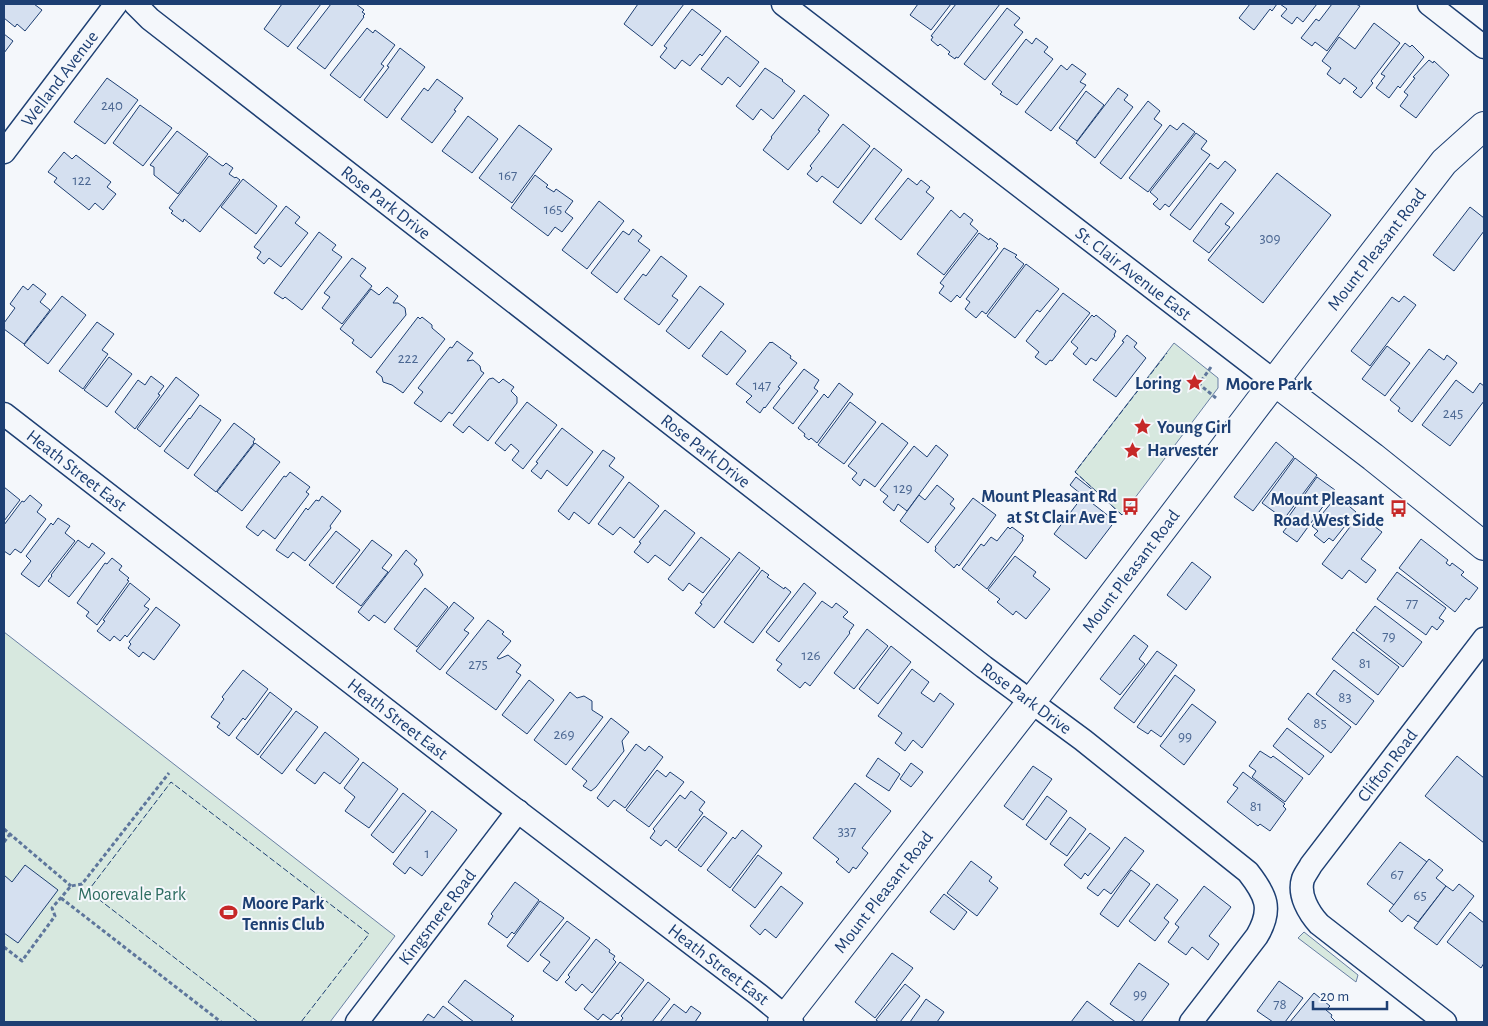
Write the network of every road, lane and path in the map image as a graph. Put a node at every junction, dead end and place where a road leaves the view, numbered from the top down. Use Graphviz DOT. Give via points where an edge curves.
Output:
graph roads {
  1 [pos="116,4"];
  2 [pos="135,4"];
  3 [pos="783,4"];
  4 [pos="1429,4"];
  5 [pos="1484,47"];
  6 [pos="1484,126"];
  7 [pos="4,152"];
  8 [pos="1211,367"];
  9 [pos="1275,382"];
  10 [pos="1216,398"];
  11 [pos="4,414"];
  12 [pos="1484,546"];
  13 [pos="1484,639"];
  14 [pos="1032,701"];
  15 [pos="169,773"];
  16 [pos="518,812"];
  17 [pos="4,828"];
  18 [pos="10,834"];
  19 [pos="4,842"];
  20 [pos="70,886"];
  21 [pos="61,898"];
  22 [pos="4,947"];
  23 [pos="787,1021"];
  24 [pos="221,1022"];
  25 [pos="357,1022"];
  26 [pos="1191,1022"];
  27 [pos="1445,1022"];
  1 -- 7 [label="street, Welland Avenue"];
  2 -- 14 [label="street, Rose Park Drive" via="166,32"];
  3 -- 9 [label="street, St. Clair Avenue East"];
  4 -- 5 [label="street"];
  6 -- 9 [label="main road, Mount Pleasant Road" via="1444,162"];
  8 -- 10 [label="path" via="1199,384"];
  9 -- 12 [label="main road, St. Clair Avenue East"];
  9 -- 14 [label="main road, Mount Pleasant Road"];
  11 -- 16 [label="street, Heath Street East"];
  13 -- 27 [label="street, Clifton Road" via="1311,864 1303,881 1302,896 1310,915 1319,924"];
  14 -- 23 [label="main road, Mount Pleasant Road"];
  14 -- 26 [label="street, Rose Park Drive" via="1248,872 1260,887 1267,905 1265,923"];
  15 -- 20 [label="path" via="82,884"];
  16 -- 23 [label="street, Heath Street East" via="759,995"];
  16 -- 25 [label="street, Kingsmere Road"];
  17 -- 18 [label="path"];
  18 -- 19 [label="path"];
  18 -- 20 [label="path"];
  20 -- 21 [label="path"];
  21 -- 22 [label="path" via="52,908 55,916 22,960"];
  21 -- 24 [label="path"];
}
